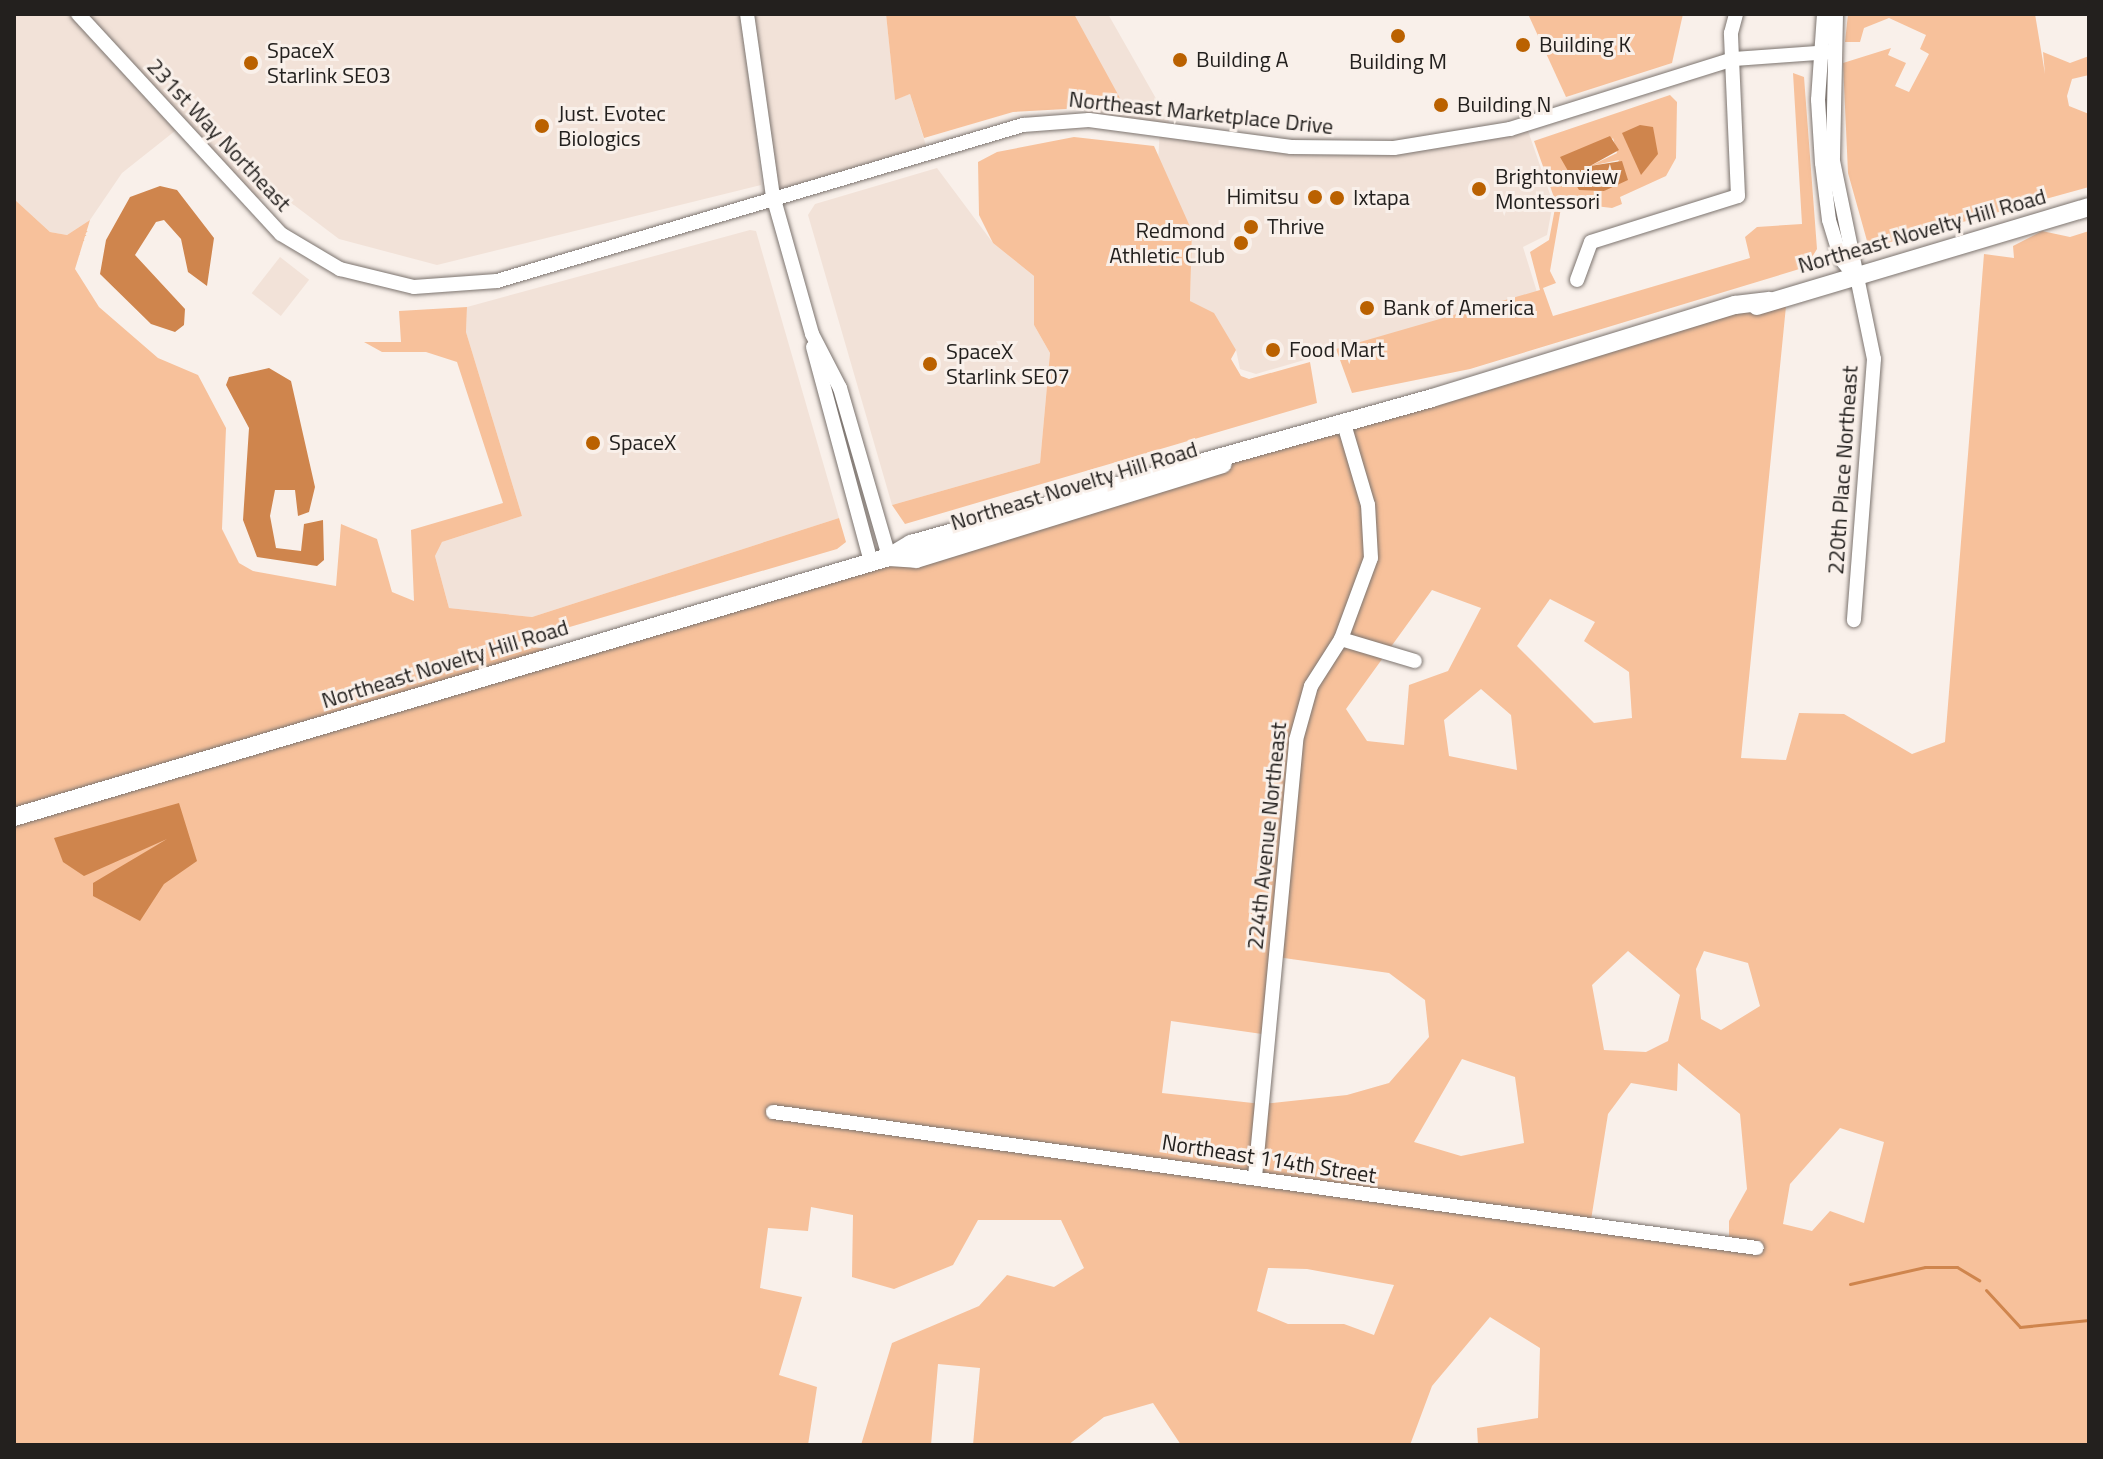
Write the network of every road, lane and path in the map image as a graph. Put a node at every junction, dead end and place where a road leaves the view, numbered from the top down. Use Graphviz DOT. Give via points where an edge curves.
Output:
graph roads {
  1 [pos="78,14"];
  2 [pos="747,14"];
  3 [pos="1736,14"];
  4 [pos="1824,14"];
  5 [pos="1836,14"];
  6 [pos="1825,52"];
  7 [pos="1734,59"];
  8 [pos="773,196"];
  9 [pos="2089,207"];
  10 [pos="340,269"];
  11 [pos="1855,276"];
  12 [pos="1577,280"];
  13 [pos="1344,424"];
  14 [pos="880,560"];
  15 [pos="1854,620"];
  16 [pos="1341,639"];
  17 [pos="1415,661"];
  18 [pos="14,817"];
  19 [pos="773,1112"];
  20 [pos="1255,1177"];
  21 [pos="1757,1248"];
  1 -- 10 [label="street, 231st Way Northeast" via="253,207 281,234"];
  2 -- 8 [label="street"];
  3 -- 7 [label="street"];
  4 -- 6 [label="street"];
  5 -- 6 [label="street"];
  6 -- 7 [label="street, Northeast Marketplace Drive"];
  6 -- 11 [label="street, 220th Place Northeast" via="1829,220 1841,259"];
  7 -- 8 [label="street, Northeast Marketplace Drive" via="1518,127 1448,141 1305,147 1050,121"];
  7 -- 12 [label="street" via="1738,196 1591,242"];
  8 -- 10 [label="street, Northeast Marketplace Drive" via="497,281 414,287"];
  8 -- 14 [label="street" via="812,334 840,388"];
  9 -- 11 [label="main road, Northeast Novelty Hill Road"];
  11 -- 13 [label="main road, Northeast Novelty Hill Road" via="1769,301 1735,305"];
  11 -- 15 [label="street, 220th Place Northeast" via="1874,359"];
  13 -- 14 [label="main road, Northeast Novelty Hill Road" via="911,544"];
  13 -- 16 [label="street, 224th Avenue Northeast" via="1372,534 1366,581"];
  14 -- 18 [label="main road, Northeast Novelty Hill Road"];
  16 -- 17 [label="street"];
  16 -- 20 [label="street, 224th Avenue Northeast" via="1311,686 1296,740"];
  19 -- 20 [label="street, Northeast 114th Street"];
  20 -- 21 [label="street, Northeast 114th Street" via="1439,1208"];
}
